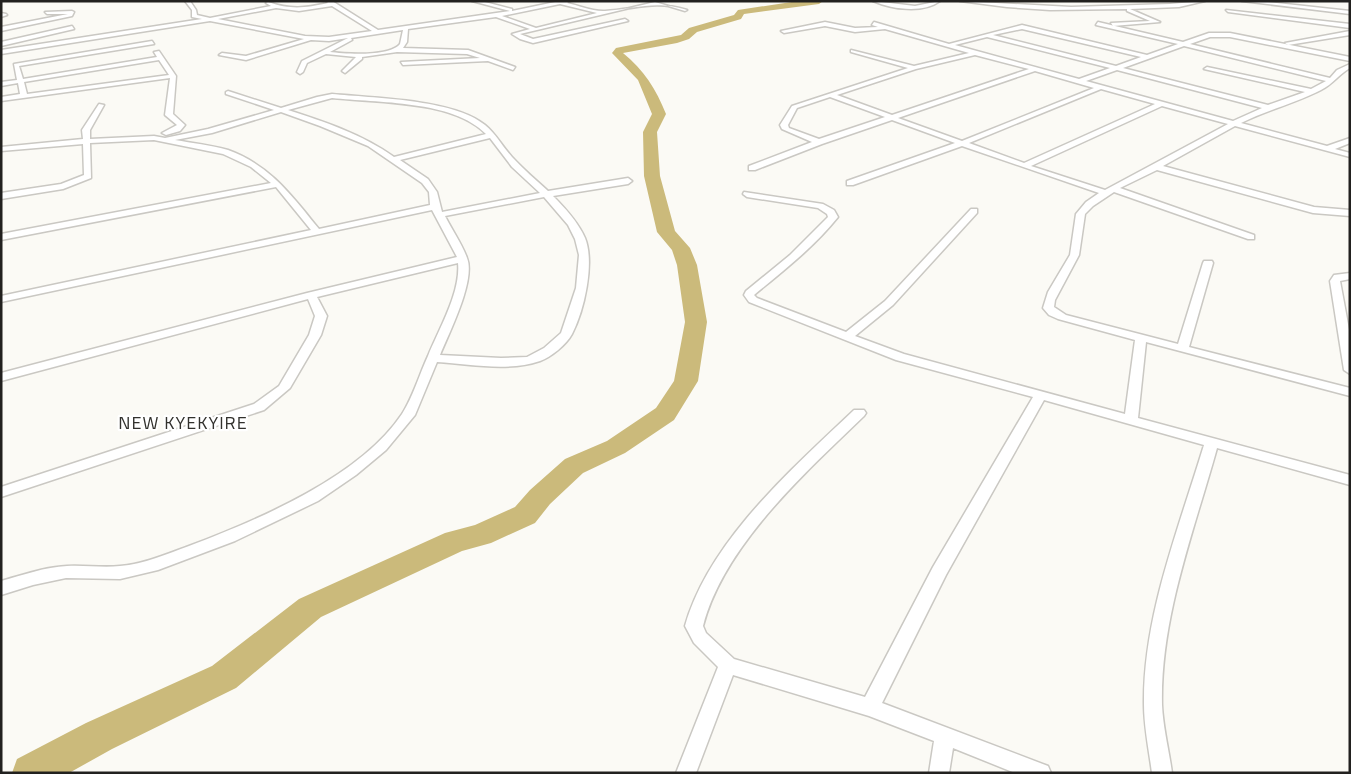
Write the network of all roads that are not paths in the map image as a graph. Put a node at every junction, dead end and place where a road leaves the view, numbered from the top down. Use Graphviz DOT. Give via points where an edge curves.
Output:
graph roads {
  1 [pos="187,1"];
  2 [pos="266,1"];
  3 [pos="476,1"];
  4 [pos="655,1"];
  5 [pos="875,1"];
  6 [pos="938,1"];
  7 [pos="962,1"];
  8 [pos="1029,1"];
  9 [pos="1203,1"];
  10 [pos="1244,1"];
  11 [pos="331,2"];
  12 [pos="565,2"];
  13 [pos="1293,4"];
  14 [pos="275,7"];
  15 [pos="1016,8"];
  16 [pos="1123,8"];
  17 [pos="685,10"];
  18 [pos="1228,11"];
  19 [pos="517,12"];
  20 [pos="47,13"];
  21 [pos="603,13"];
  22 [pos="1350,13"];
  23 [pos="498,16"];
  24 [pos="211,19"];
  25 [pos="625,21"];
  26 [pos="874,24"];
  27 [pos="1350,26"];
  28 [pos="72,28"];
  29 [pos="888,28"];
  30 [pos="1,29"];
  31 [pos="535,29"];
  32 [pos="145,30"];
  33 [pos="406,30"];
  34 [pos="784,31"];
  35 [pos="378,33"];
  36 [pos="1350,33"];
  37 [pos="986,35"];
  38 [pos="356,36"];
  39 [pos="310,39"];
  40 [pos="152,43"];
  41 [pos="1,44"];
  42 [pos="1183,44"];
  43 [pos="951,45"];
  44 [pos="1278,45"];
  45 [pos="1158,48"];
  46 [pos="396,50"];
  47 [pos="1167,50"];
  48 [pos="853,51"];
  49 [pos="1,52"];
  50 [pos="325,52"];
  51 [pos="977,52"];
  52 [pos="222,55"];
  53 [pos="357,55"];
  54 [pos="1147,57"];
  55 [pos="160,58"];
  56 [pos="1350,59"];
  57 [pos="491,60"];
  58 [pos="403,63"];
  59 [pos="1350,66"];
  60 [pos="514,68"];
  61 [pos="914,68"];
  62 [pos="1119,68"];
  63 [pos="1207,69"];
  64 [pos="345,70"];
  65 [pos="1033,70"];
  66 [pos="300,72"];
  67 [pos="1337,73"];
  68 [pos="1350,75"];
  69 [pos="173,76"];
  70 [pos="1331,80"];
  71 [pos="20,81"];
  72 [pos="1078,82"];
  73 [pos="1,84"];
  74 [pos="1099,88"];
  75 [pos="1310,91"];
  76 [pos="228,93"];
  77 [pos="830,95"];
  78 [pos="24,96"];
  79 [pos="1,99"];
  80 [pos="101,104"];
  81 [pos="1160,104"];
  82 [pos="1268,107"];
  83 [pos="281,110"];
  84 [pos="892,118"];
  85 [pos="1234,124"];
  86 [pos="492,135"];
  87 [pos="154,138"];
  88 [pos="168,139"];
  89 [pos="1350,140"];
  90 [pos="87,141"];
  91 [pos="820,142"];
  92 [pos="962,143"];
  93 [pos="1,149"];
  94 [pos="1328,149"];
  95 [pos="1350,155"];
  96 [pos="394,159"];
  97 [pos="1024,166"];
  98 [pos="1157,167"];
  99 [pos="752,168"];
  100 [pos="628,181"];
  101 [pos="850,183"];
  102 [pos="278,184"];
  103 [pos="1111,191"];
  104 [pos="547,194"];
  105 [pos="747,194"];
  106 [pos="1,196"];
  107 [pos="436,211"];
  108 [pos="974,211"];
  109 [pos="1350,213"];
  110 [pos="317,232"];
  111 [pos="1,236"];
  112 [pos="1251,237"];
  113 [pos="463,259"];
  114 [pos="1208,263"];
  115 [pos="1350,276"];
  116 [pos="311,295"];
  117 [pos="1,299"];
  118 [pos="1345,318"];
  119 [pos="848,336"];
  120 [pos="1140,337"];
  121 [pos="1183,348"];
  122 [pos="432,358"];
  123 [pos="1350,370"];
  124 [pos="1,377"];
  125 [pos="1350,392"];
  126 [pos="1040,396"];
  127 [pos="859,413"];
  128 [pos="1131,420"];
  129 [pos="1212,442"];
  130 [pos="1350,480"];
  131 [pos="1,492"];
  132 [pos="1,588"];
  133 [pos="728,664"];
  134 [pos="870,707"];
  135 [pos="945,737"];
  136 [pos="686,773"];
  137 [pos="939,773"];
  138 [pos="1041,773"];
  139 [pos="1162,773"];
  1 -- 24 [label="street" via="194,10 194,16"];
  2 -- 14 [label="street"];
  3 -- 19 [label="street"];
  4 -- 17 [label="street"];
  4 -- 21 [label="street"];
  5 -- 6 [label="street" via="912,8 930,6"];
  7 -- 15 [label="street"];
  8 -- 15 [label="street"];
  9 -- 16 [label="street"];
  10 -- 13 [label="street"];
  11 -- 14 [label="street" via="293,10"];
  11 -- 35 [label="street"];
  12 -- 19 [label="street"];
  12 -- 21 [label="street"];
  13 -- 22 [label="street"];
  14 -- 24 [label="street"];
  15 -- 16 [label="street"];
  16 -- 42 [label="street" via="1157,22 1098,25"];
  18 -- 27 [label="street"];
  19 -- 23 [label="street"];
  20 -- 30 [label="street" via="72,12"];
  21 -- 31 [label="street"];
  23 -- 31 [label="street"];
  23 -- 33 [label="street"];
  24 -- 32 [label="street"];
  24 -- 39 [label="street"];
  25 -- 31 [label="street" via="533,41 515,34"];
  26 -- 29 [label="street"];
  28 -- 41 [label="street"];
  29 -- 34 [label="street" via="856,30 825,24"];
  29 -- 43 [label="street"];
  32 -- 40 [label="street"];
  32 -- 49 [label="street"];
  33 -- 35 [label="street"];
  33 -- 46 [label="street" via="404,43"];
  35 -- 38 [label="street"];
  36 -- 44 [label="street"];
  37 -- 43 [label="street"];
  37 -- 54 [label="street" via="1017,27 1029,28"];
  37 -- 62 [label="street"];
  38 -- 39 [label="street"];
  38 -- 50 [label="street"];
  39 -- 52 [label="street" via="246,58"];
  40 -- 55 [label="street"];
  40 -- 71 [label="street" via="18,64"];
  42 -- 44 [label="street" via="1216,34"];
  42 -- 47 [label="street"];
  42 -- 70 [label="street"];
  43 -- 51 [label="street"];
  44 -- 56 [label="street"];
  45 -- 47 [label="street"];
  46 -- 53 [label="street"];
  46 -- 57 [label="street" via="463,51"];
  47 -- 54 [label="street"];
  48 -- 61 [label="street"];
  50 -- 53 [label="street"];
  50 -- 66 [label="street" via="304,62"];
  51 -- 61 [label="street"];
  51 -- 65 [label="street"];
  53 -- 64 [label="street" via="360,58"];
  54 -- 62 [label="street"];
  55 -- 69 [label="street"];
  55 -- 71 [label="street"];
  57 -- 58 [label="street"];
  57 -- 60 [label="street"];
  59 -- 67 [label="street"];
  61 -- 77 [label="street"];
  62 -- 72 [label="street"];
  62 -- 82 [label="street"];
  63 -- 75 [label="street"];
  65 -- 72 [label="street"];
  65 -- 84 [label="street"];
  67 -- 68 [label="street"];
  67 -- 70 [label="street"];
  69 -- 78 [label="street"];
  69 -- 87 [label="street" via="169,115 181,125"];
  70 -- 75 [label="street"];
  71 -- 73 [label="street"];
  71 -- 78 [label="street"];
  72 -- 74 [label="street"];
  74 -- 81 [label="street"];
  74 -- 92 [label="street"];
  75 -- 82 [label="street"];
  76 -- 83 [label="street"];
  77 -- 84 [label="street"];
  77 -- 91 [label="street" via="794,108 784,125 792,133"];
  78 -- 79 [label="street"];
  80 -- 90 [label="street" via="86,130"];
  81 -- 85 [label="street"];
  81 -- 97 [label="street"];
  82 -- 85 [label="street"];
  83 -- 86 [label="street" via="332,96 418,106 466,116 479,122"];
  83 -- 88 [label="street"];
  83 -- 96 [label="street" via="353,135"];
  84 -- 91 [label="street"];
  84 -- 92 [label="street"];
  85 -- 94 [label="street"];
  85 -- 98 [label="street"];
  86 -- 96 [label="street"];
  86 -- 104 [label="street" via="514,164"];
  87 -- 88 [label="street"];
  87 -- 90 [label="street"];
  88 -- 102 [label="street" via="238,157"];
  89 -- 94 [label="street"];
  90 -- 93 [label="street"];
  90 -- 106 [label="street" via="88,176 82,180"];
  91 -- 99 [label="street"];
  92 -- 97 [label="street"];
  92 -- 101 [label="street"];
  94 -- 95 [label="street"];
  96 -- 107 [label="street" via="425,181 433,192"];
  97 -- 103 [label="street"];
  98 -- 103 [label="street"];
  98 -- 109 [label="street" via="1313,210"];
  100 -- 104 [label="street"];
  102 -- 110 [label="street"];
  102 -- 111 [label="street"];
  103 -- 112 [label="street"];
  103 -- 120 [label="street" via="1084,208 1079,216 1078,246 1051,296 1048,308 1062,317"];
  104 -- 107 [label="street"];
  104 -- 122 [label="street" via="571,221 584,252 584,272 566,334 549,351 527,361"];
  105 -- 119 [label="street" via="799,201 831,212 833,217 818,233 749,295 759,302"];
  107 -- 110 [label="street"];
  107 -- 113 [label="street"];
  108 -- 119 [label="street" via="889,303"];
  110 -- 117 [label="street"];
  113 -- 116 [label="street"];
  113 -- 122 [label="street" via="457,302"];
  114 -- 121 [label="street"];
  115 -- 118 [label="street" via="1336,280"];
  116 -- 124 [label="street"];
  116 -- 131 [label="street" via="321,316 318,329 284,388 259,407"];
  118 -- 123 [label="street"];
  119 -- 126 [label="street" via="900,357"];
  120 -- 121 [label="street"];
  120 -- 128 [label="street"];
  121 -- 125 [label="street"];
  122 -- 132 [label="street" via="408,415 395,431 352,471 313,497 230,537 158,564 120,573 66,572"];
  126 -- 128 [label="street"];
  126 -- 134 [label="street" via="939,572"];
  127 -- 133 [label="street" via="781,488 730,551 698,612 694,626 700,638"];
  128 -- 129 [label="street"];
  129 -- 130 [label="street"];
  129 -- 139 [label="street" via="1168,591 1156,650 1153,699"];
  133 -- 134 [label="street"];
  133 -- 136 [label="street"];
  134 -- 135 [label="street"];
  135 -- 137 [label="street"];
  135 -- 138 [label="street"];
}
